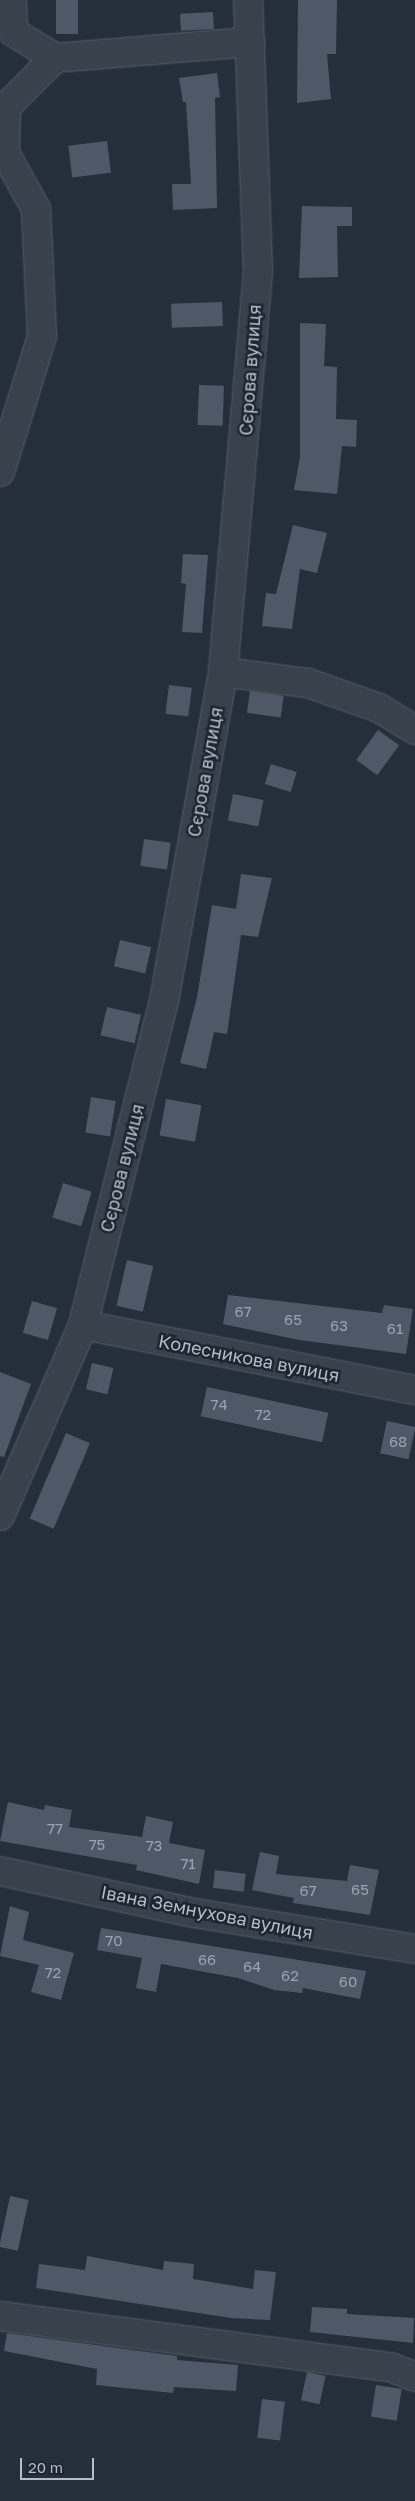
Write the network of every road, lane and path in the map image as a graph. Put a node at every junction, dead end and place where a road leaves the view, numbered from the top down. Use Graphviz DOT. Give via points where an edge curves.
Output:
graph roads {
  1 [pos="12,0"];
  2 [pos="248,0"];
  3 [pos="250,42"];
  4 [pos="55,58"];
  5 [pos="0,472"];
  6 [pos="223,672"];
  7 [pos="415,730"];
  8 [pos="83,1325"];
  9 [pos="415,1390"];
  10 [pos="0,1516"];
  11 [pos="0,1871"];
  12 [pos="415,1949"];
  13 [pos="0,2316"];
  14 [pos="415,2377"];
  1 -- 4 [label="street" via="13,32"];
  2 -- 3 [label="street, Сєрова вулиця"];
  3 -- 4 [label="street"];
  3 -- 6 [label="street, Сєрова вулиця" via="258,271 230,628"];
  4 -- 5 [label="street" via="6,107 6,153 36,209 42,336"];
  6 -- 7 [label="street" via="308,683 379,708"];
  6 -- 8 [label="street, Сєрова вулиця" via="164,1002"];
  8 -- 9 [label="street, Колесникова вулиця"];
  8 -- 10 [label="street, Сєрова вулиця"];
  11 -- 12 [label="street, Івана Земнухова вулиця" via="195,1913"];
  13 -- 14 [label="street" via="393,2368"];
}
